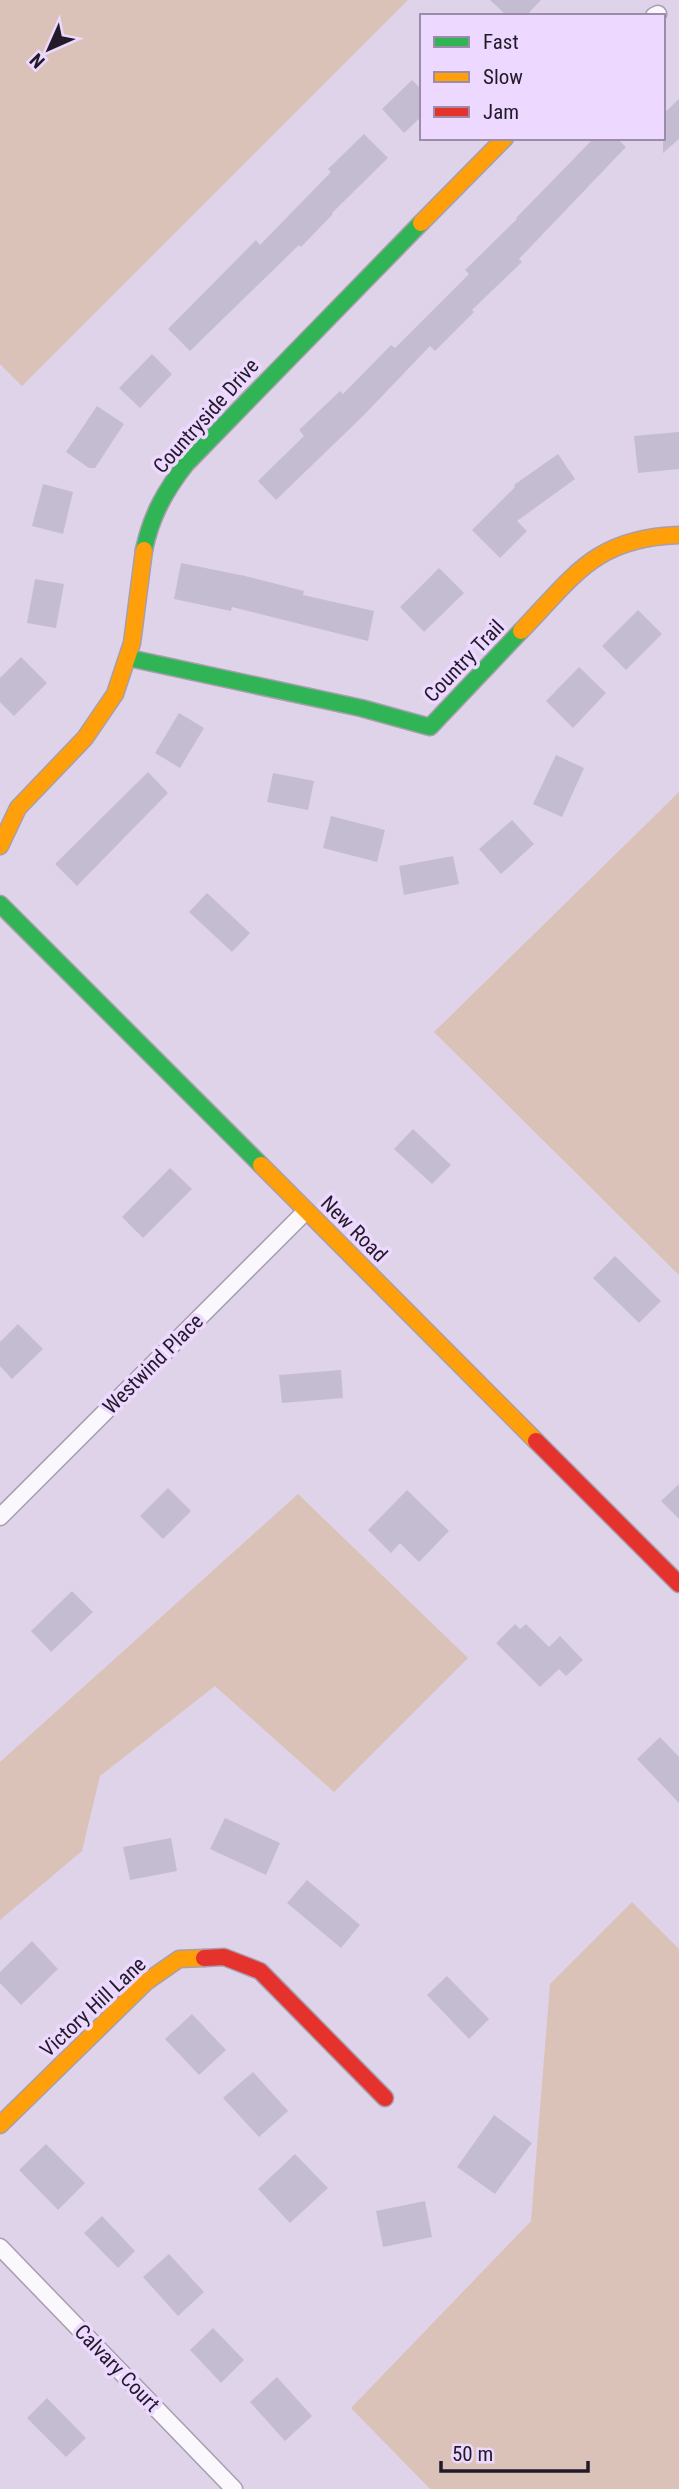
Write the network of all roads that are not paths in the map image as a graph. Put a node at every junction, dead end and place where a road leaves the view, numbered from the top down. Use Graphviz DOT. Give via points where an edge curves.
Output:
graph roads {
  1 [pos="503,140"];
  2 [pos="679,535"];
  3 [pos="129,658"];
  4 [pos="8,814"];
  5 [pos="0,845"];
  6 [pos="0,904"];
  7 [pos="306,1211"];
  8 [pos="0,1517"];
  9 [pos="679,1584"];
  10 [pos="385,2098"];
  11 [pos="0,2125"];
  12 [pos="0,2247"];
  13 [pos="234,2489"];
  1 -- 3 [label="street, Countryside Drive" via="176,477 152,519"];
  2 -- 3 [label="street, Country Trail" via="645,536 601,552 430,727"];
  3 -- 4 [label="street, Countryside Drive" via="101,720"];
  4 -- 5 [label="street, Countryside Drive" via="9,836"];
  6 -- 7 [label="street, New Road"];
  7 -- 8 [label="street, Westwind Place"];
  7 -- 9 [label="street, New Road"];
  10 -- 11 [label="street, Victory Hill Lane" via="260,1971 224,1957 179,1959 146,1982"];
  12 -- 13 [label="street, Calvary Court"];
}
